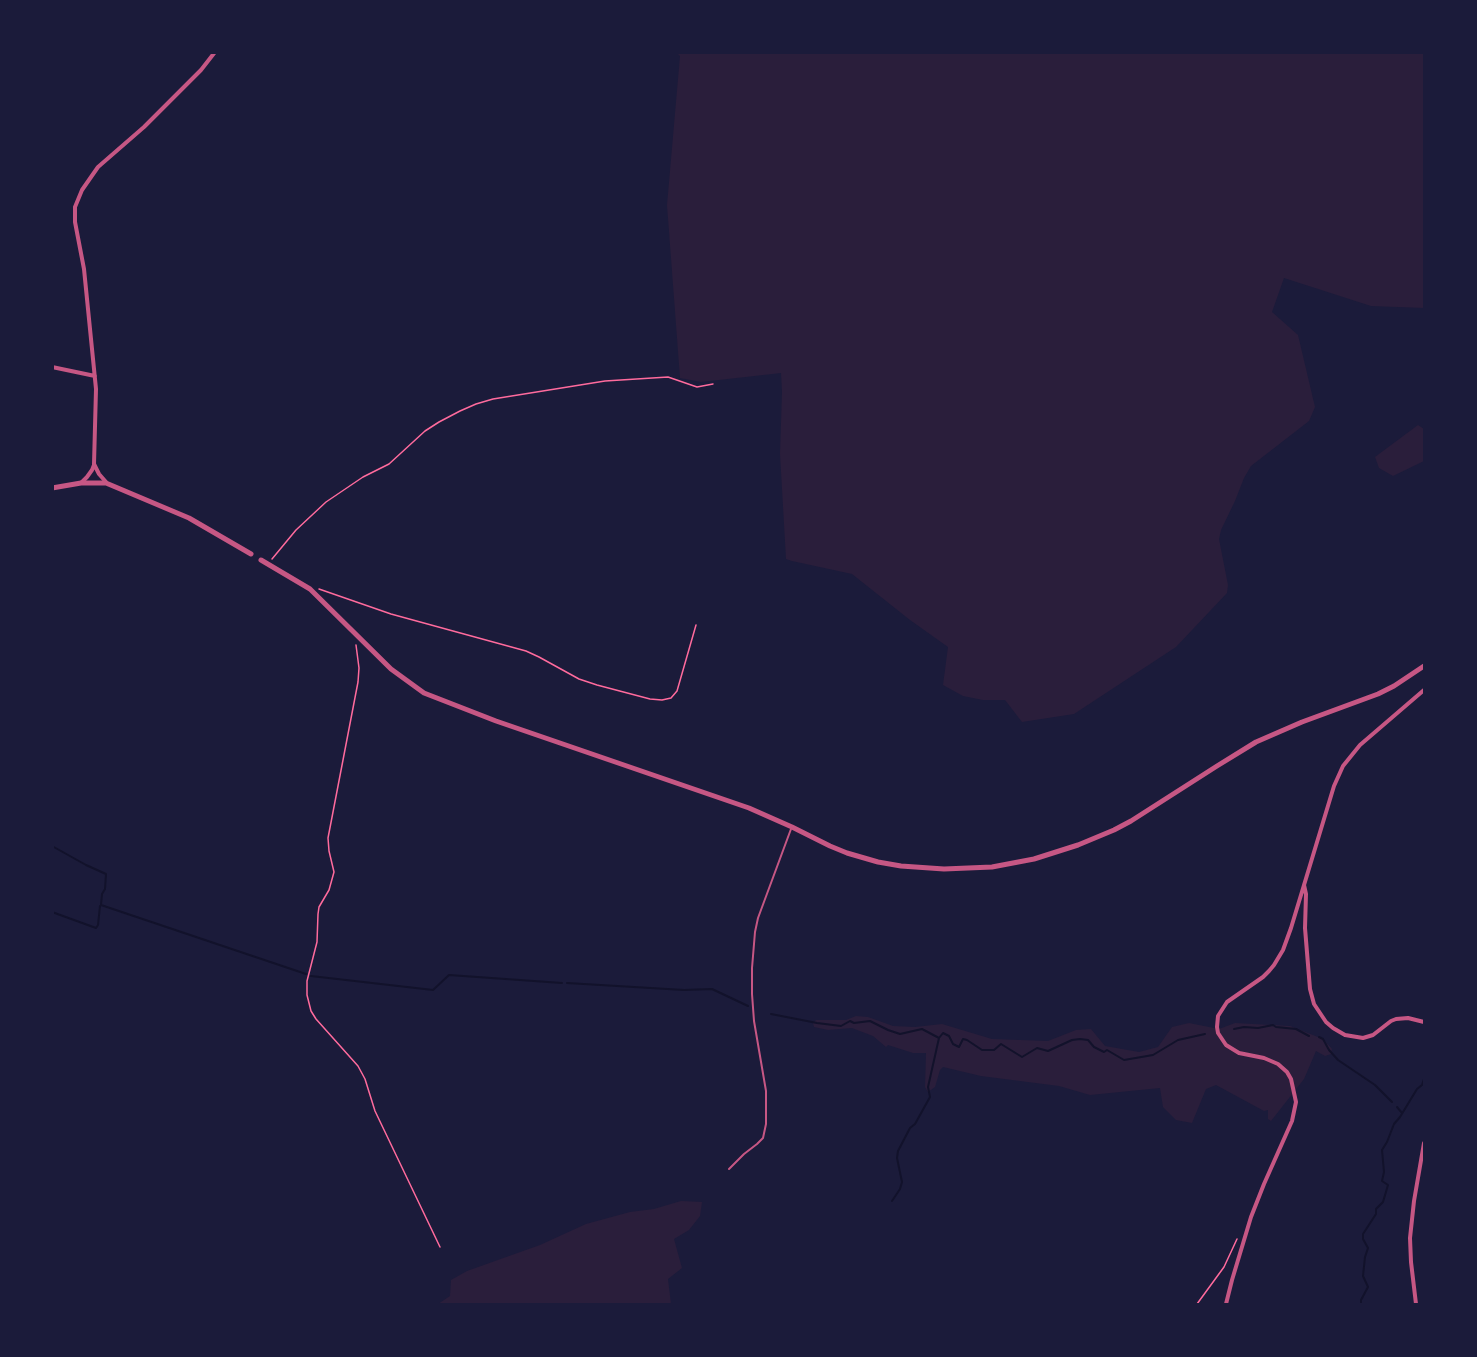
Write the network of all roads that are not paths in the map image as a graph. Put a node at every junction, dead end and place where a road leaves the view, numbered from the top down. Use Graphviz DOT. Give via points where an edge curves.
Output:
graph roads {
  1 [pos="215,52"];
  2 [pos="52,367"];
  3 [pos="95,376"];
  4 [pos="94,464"];
  5 [pos="81,483"];
  6 [pos="106,483"];
  7 [pos="52,488"];
  8 [pos="251,554"];
  9 [pos="261,560"];
  10 [pos="1425,666"];
  11 [pos="1425,690"];
  12 [pos="792,827"];
  13 [pos="1304,884"];
  14 [pos="1425,1022"];
  15 [pos="1425,1143"];
  16 [pos="729,1169"];
  17 [pos="1226,1305"];
  18 [pos="1416,1305"];
  1 -- 3 [label="street" via="144,127 98,167 77,199 75,216"];
  2 -- 3 [label="street"];
  3 -- 4 [label="street"];
  4 -- 5 [label="street"];
  4 -- 6 [label="street"];
  5 -- 6 [label="street"];
  5 -- 7 [label="street"];
  6 -- 8 [label="street" via="189,518"];
  9 -- 12 [label="street" via="310,589 391,669 424,693 749,808"];
  10 -- 12 [label="street" via="1378,694 1256,742 1114,830 1034,859 992,867 901,866 830,846"];
  11 -- 13 [label="street" via="1360,745 1343,766"];
  12 -- 16 [label="lane" via="755,932 752,994 765,1082 766,1124 763,1138"];
  13 -- 14 [label="street" via="1310,989 1322,1017 1338,1032 1363,1038 1396,1019"];
  13 -- 17 [label="street" via="1287,940 1274,965 1227,1002 1218,1016 1218,1033 1226,1045 1239,1053 1278,1064 1291,1079 1296,1102 1292,1121 1251,1217"];
  15 -- 18 [label="street" via="1410,1238"];
}
